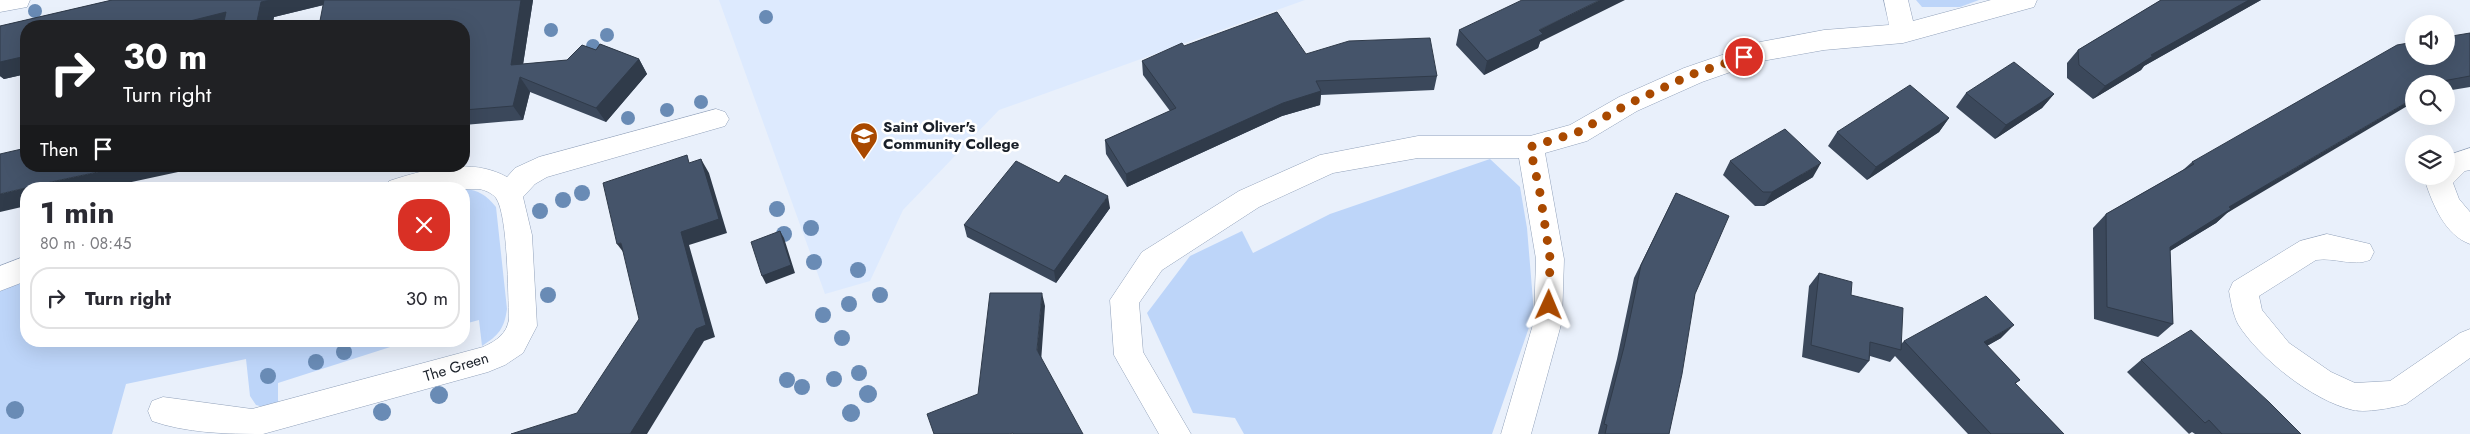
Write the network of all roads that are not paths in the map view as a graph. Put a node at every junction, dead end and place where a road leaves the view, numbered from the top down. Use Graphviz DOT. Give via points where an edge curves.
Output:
graph roads {
  1 [pos="18,0"];
  2 [pos="1896,0"];
  3 [pos="2025,0"];
  4 [pos="0,3"];
  5 [pos="1903,33"];
  6 [pos="716,119"];
  7 [pos="1530,147"];
  8 [pos="2470,159"];
  9 [pos="2455,164"];
  10 [pos="437,182"];
  11 [pos="2440,185"];
  12 [pos="508,194"];
  13 [pos="2470,232"];
  14 [pos="2360,252"];
  15 [pos="20,271"];
  16 [pos="0,279"];
  17 [pos="2470,342"];
  18 [pos="163,411"];
  19 [pos="1176,434"];
  20 [pos="1516,434"];
  1 -- 4 [label="street"];
  2 -- 5 [label="street"];
  3 -- 5 [label="street"];
  5 -- 7 [label="street" via="1824,40 1760,52 1693,74 1578,132"];
  6 -- 12 [label="street" via="539,168"];
  7 -- 19 [label="street" via="1418,147 1329,163 1249,199 1152,260 1124,300 1128,355"];
  7 -- 20 [label="street" via="1550,258 1548,321"];
  8 -- 9 [label="street"];
  10 -- 12 [label="street" via="480,178 494,182"];
  11 -- 13 [label="street" via="2447,205"];
  12 -- 18 [label="street, The Green" via="516,226 523,328 513,344 501,353 252,423"];
  14 -- 17 [label="street" via="2327,246 2310,249 2243,291 2249,316 2279,352 2320,382 2354,397 2395,394"];
  15 -- 16 [label="street"];
}
